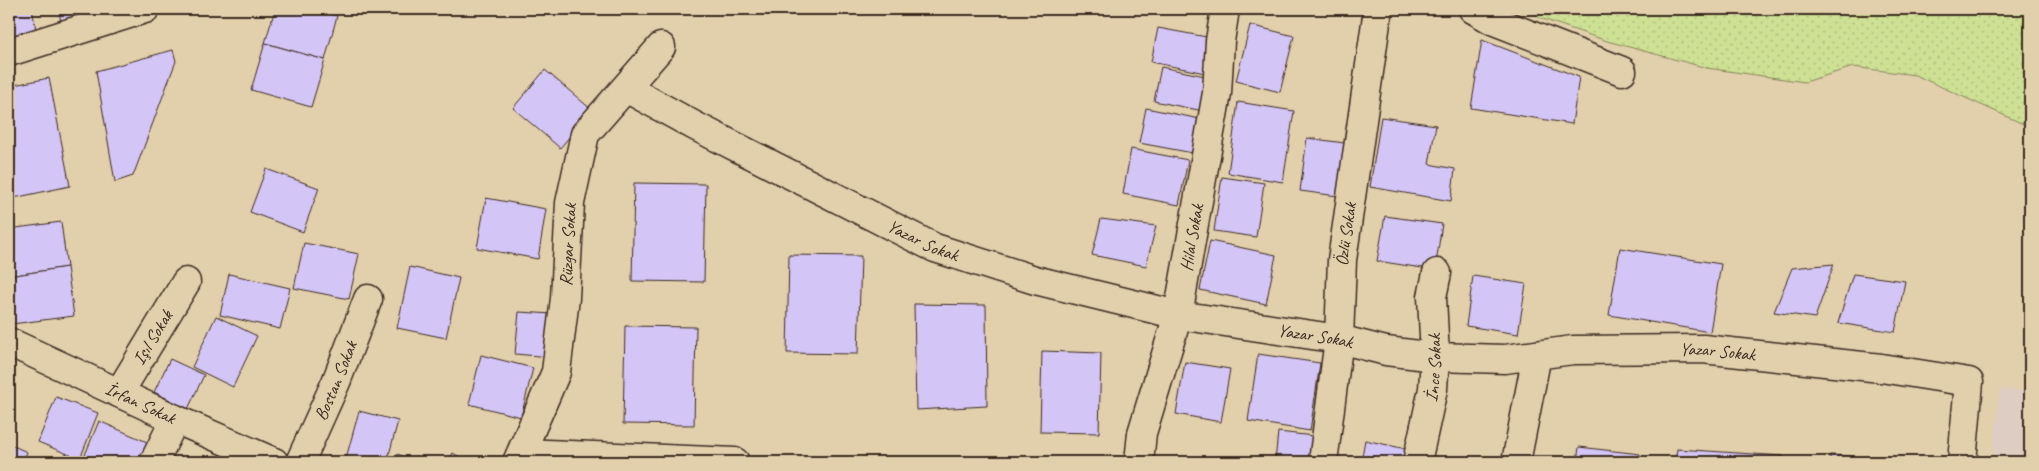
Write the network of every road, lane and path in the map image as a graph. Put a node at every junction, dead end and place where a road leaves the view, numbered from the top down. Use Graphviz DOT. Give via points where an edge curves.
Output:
graph roads {
  1 [pos="145,9"];
  2 [pos="1225,9"];
  3 [pos="1378,9"];
  4 [pos="1473,9"];
  5 [pos="661,47"];
  6 [pos="9,52"];
  7 [pos="1622,71"];
  8 [pos="626,88"];
  9 [pos="1437,273"];
  10 [pos="186,282"];
  11 [pos="368,299"];
  12 [pos="1178,315"];
  13 [pos="1339,339"];
  14 [pos="9,342"];
  15 [pos="1537,355"];
  16 [pos="1435,357"];
  17 [pos="119,393"];
  18 [pos="174,419"];
  19 [pos="520,458"];
  20 [pos="154,462"];
  21 [pos="274,462"];
  22 [pos="300,462"];
  23 [pos="735,462"];
  24 [pos="1139,462"];
  25 [pos="1323,462"];
  26 [pos="1417,462"];
  27 [pos="1516,462"];
  28 [pos="1962,462"];
  1 -- 6 [label="street"];
  2 -- 12 [label="street, Hilal Sokak" via="1218,93"];
  3 -- 13 [label="street, Özlü Sokak" via="1342,260"];
  4 -- 7 [label="street" via="1492,20"];
  5 -- 8 [label="street, Rüzgar Sokak"];
  8 -- 12 [label="street, Yazar Sokak" via="935,248 1035,280"];
  8 -- 19 [label="street, Rüzgar Sokak" via="585,134 570,202 565,298 556,372"];
  9 -- 16 [label="street, İnce Sokak" via="1432,298"];
  10 -- 17 [label="street, Işıl Sokak"];
  11 -- 22 [label="street, Bostan Sokak"];
  12 -- 13 [label="street, Yazar Sokak"];
  12 -- 24 [label="street, Hilal Sokak" via="1142,433"];
  13 -- 16 [label="street, Yazar Sokak" via="1386,351"];
  13 -- 25 [label="street, Özlü Sokak"];
  14 -- 17 [label="street, İrfan Sokak"];
  15 -- 16 [label="street, Yazar Sokak" via="1505,359"];
  15 -- 27 [label="street"];
  15 -- 28 [label="street, Yazar Sokak" via="1573,350 1703,349 1882,368 1969,382"];
  16 -- 26 [label="street, İnce Sokak" via="1433,389"];
  17 -- 18 [label="street, İrfan Sokak"];
  18 -- 20 [label="street"];
  18 -- 21 [label="street, İrfan Sokak"];
  19 -- 23 [label="street"];
}
